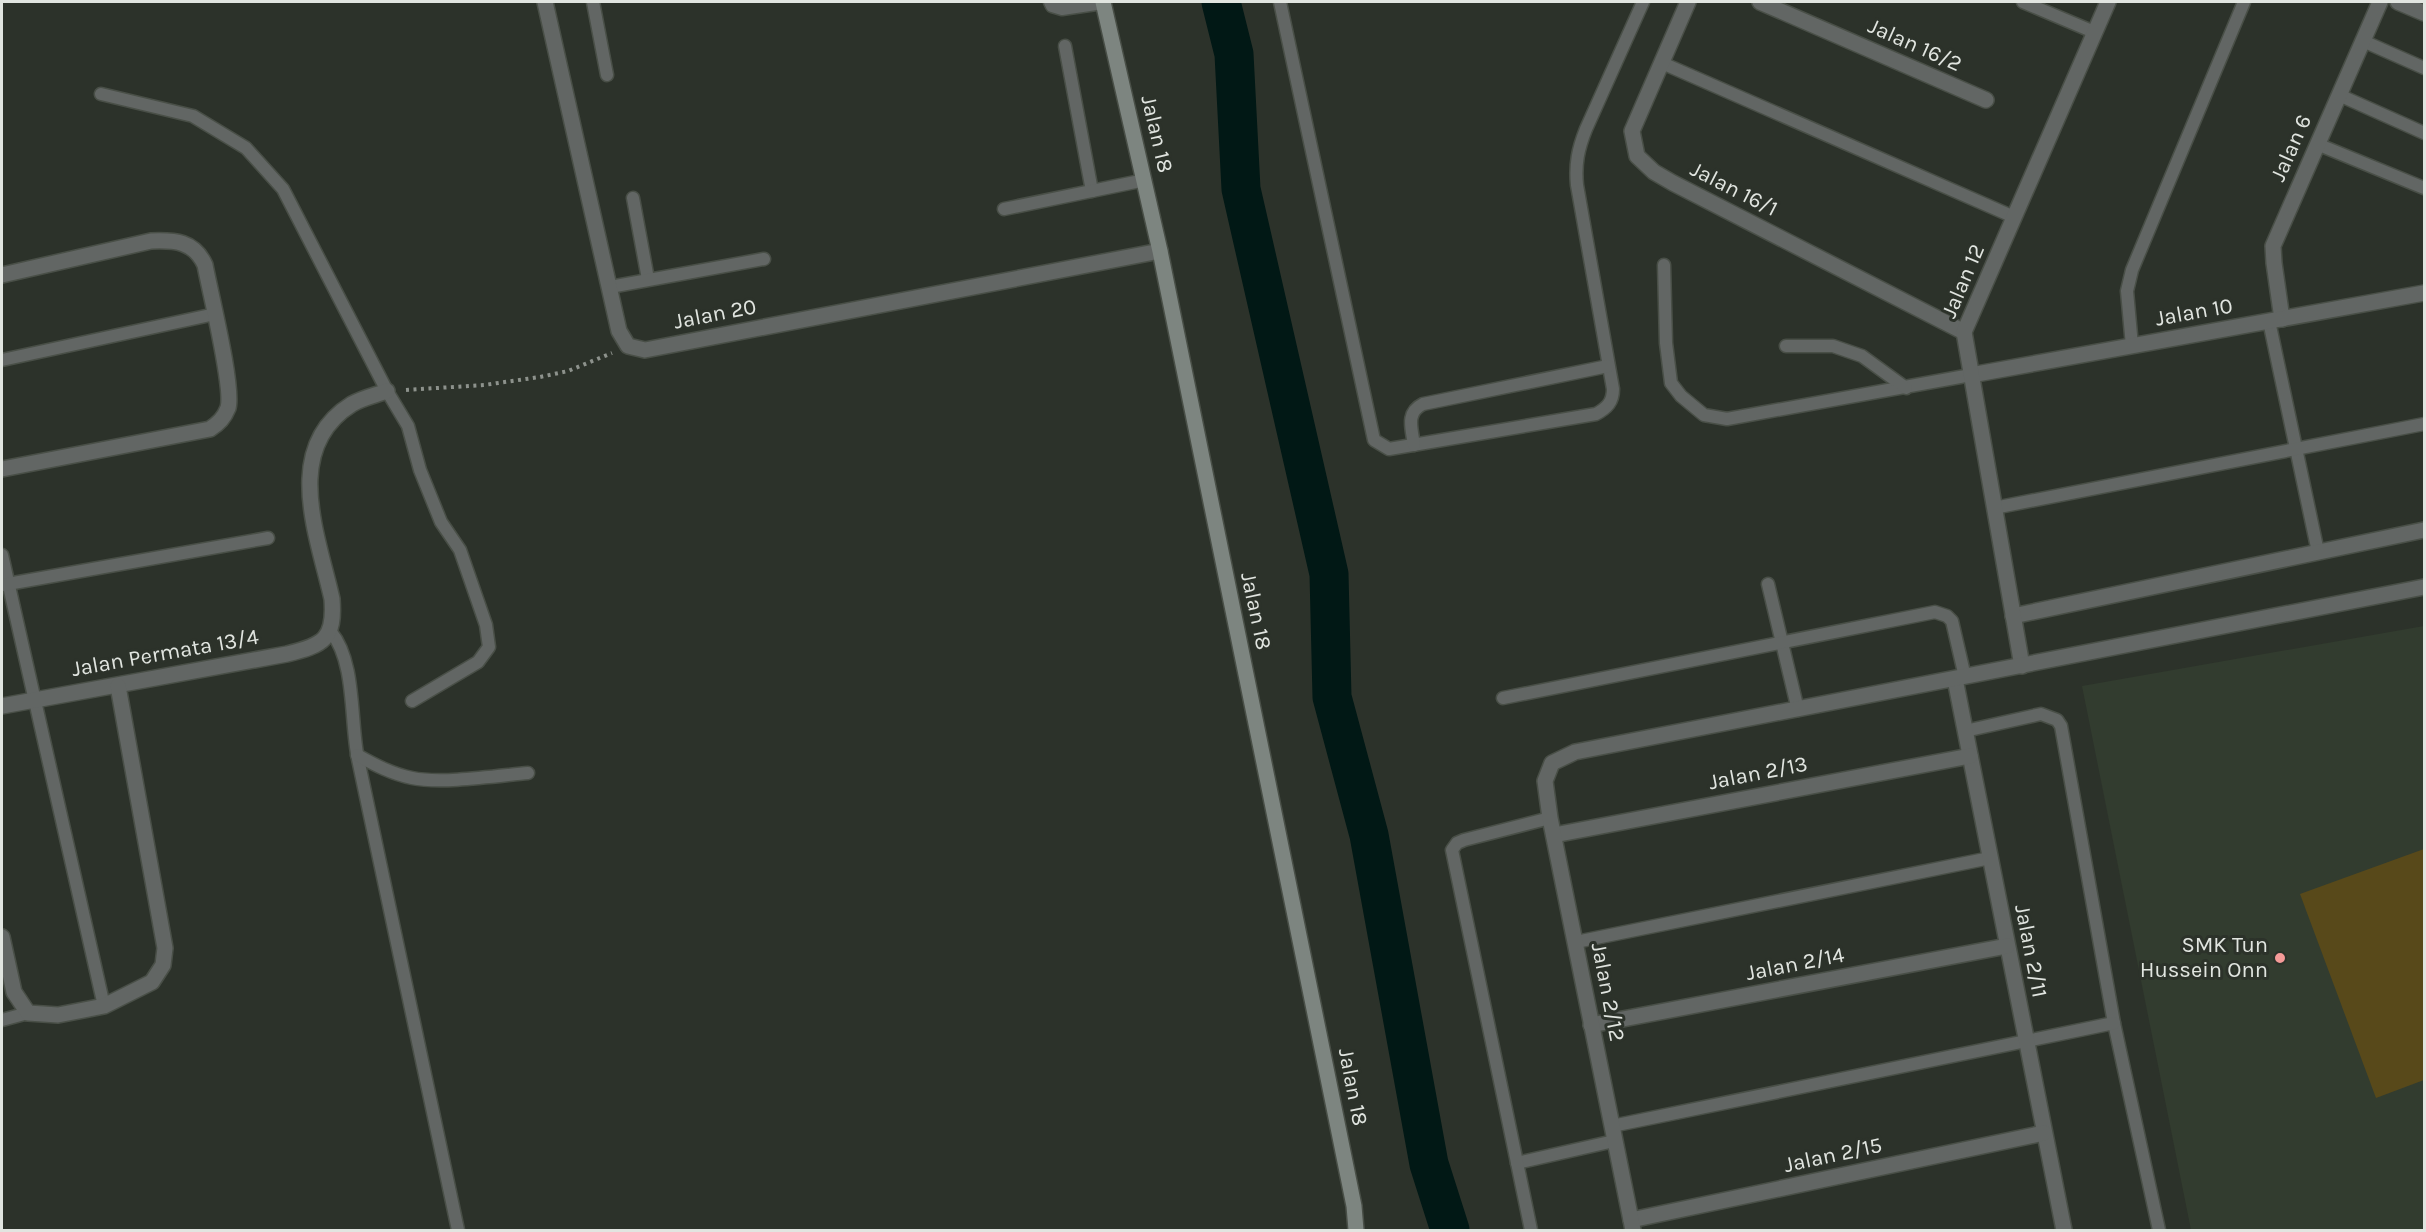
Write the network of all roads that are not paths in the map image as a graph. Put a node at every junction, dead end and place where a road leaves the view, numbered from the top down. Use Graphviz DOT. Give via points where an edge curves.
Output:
graph roads {
  1 [pos="545,2"];
  2 [pos="593,2"];
  3 [pos="1050,2"];
  4 [pos="1103,2"];
  5 [pos="1280,2"];
  6 [pos="1643,2"];
  7 [pos="1688,2"];
  8 [pos="1760,2"];
  9 [pos="2022,2"];
  10 [pos="2108,2"];
  11 [pos="2244,2"];
  12 [pos="2380,2"];
  13 [pos="2398,2"];
  14 [pos="2424,13"];
  15 [pos="2094,32"];
  16 [pos="2363,40"];
  17 [pos="1065,46"];
  18 [pos="1662,63"];
  19 [pos="2424,68"];
  20 [pos="608,75"];
  21 [pos="101,94"];
  22 [pos="2339,95"];
  23 [pos="1986,100"];
  24 [pos="2424,133"];
  25 [pos="2317,144"];
  26 [pos="1145,180"];
  27 [pos="2424,188"];
  28 [pos="1092,191"];
  29 [pos="633,198"];
  30 [pos="1004,208"];
  31 [pos="2014,218"];
  32 [pos="1160,251"];
  33 [pos="764,260"];
  34 [pos="1664,265"];
  35 [pos="2,274"];
  36 [pos="648,279"];
  37 [pos="610,287"];
  38 [pos="2424,293"];
  39 [pos="214,314"];
  40 [pos="2276,320"];
  41 [pos="1964,332"];
  42 [pos="1786,346"];
  43 [pos="2133,346"];
  44 [pos="2,360"];
  45 [pos="1608,366"];
  46 [pos="1971,375"];
  47 [pos="1906,388"];
  48 [pos="387,391"];
  49 [pos="2424,424"];
  50 [pos="1414,445"];
  51 [pos="2295,449"];
  52 [pos="2,469"];
  53 [pos="1994,508"];
  54 [pos="2424,530"];
  55 [pos="268,538"];
  56 [pos="2318,552"];
  57 [pos="2,555"];
  58 [pos="1768,584"];
  59 [pos="4,585"];
  60 [pos="2424,588"];
  61 [pos="2013,616"];
  62 [pos="331,632"];
  63 [pos="1782,642"];
  64 [pos="2022,666"];
  65 [pos="1960,678"];
  66 [pos="118,686"];
  67 [pos="1503,699"];
  68 [pos="36,700"];
  69 [pos="412,701"];
  70 [pos="2,705"];
  71 [pos="1798,710"];
  72 [pos="1965,732"];
  73 [pos="357,755"];
  74 [pos="1970,756"];
  75 [pos="528,774"];
  76 [pos="1550,818"];
  77 [pos="1554,834"];
  78 [pos="1990,858"];
  79 [pos="2,937"];
  80 [pos="1576,942"];
  81 [pos="2007,946"];
  82 [pos="104,1006"];
  83 [pos="28,1012"];
  84 [pos="2,1020"];
  85 [pos="2114,1023"];
  86 [pos="1591,1025"];
  87 [pos="2026,1042"];
  88 [pos="2044,1133"];
  89 [pos="1613,1134"];
  90 [pos="1517,1163"];
  91 [pos="1632,1225"];
  92 [pos="458,1230"];
  93 [pos="1356,1230"];
  94 [pos="1531,1230"];
  95 [pos="2064,1230"];
  96 [pos="2159,1230"];
  1 -- 37 [label="street"];
  2 -- 20 [label="lane"];
  3 -- 4 [label="lane" via="1062,9"];
  4 -- 26 [label="street, Jalan 18"];
  5 -- 50 [label="lane" via="1374,440 1389,449"];
  6 -- 45 [label="lane" via="1578,147 1575,165"];
  7 -- 18 [label="street, Jalan 16/1"];
  8 -- 23 [label="street, Jalan 16/2"];
  9 -- 15 [label="lane"];
  10 -- 15 [label="street, Jalan 12"];
  11 -- 43 [label="lane" via="2132,270 2127,291"];
  12 -- 16 [label="street, Jalan 6"];
  13 -- 14 [label="street"];
  15 -- 31 [label="street, Jalan 12"];
  16 -- 19 [label="lane"];
  16 -- 22 [label="street, Jalan 6"];
  17 -- 28 [label="lane"];
  18 -- 31 [label="lane"];
  18 -- 41 [label="street, Jalan 16/1" via="1632,131 1637,156 1654,172"];
  21 -- 48 [label="lane" via="193,116 246,148 284,189"];
  22 -- 24 [label="lane"];
  22 -- 25 [label="street, Jalan 6"];
  25 -- 27 [label="lane"];
  25 -- 40 [label="street, Jalan 6" via="2273,246"];
  26 -- 28 [label="lane"];
  26 -- 32 [label="street, Jalan 18"];
  28 -- 30 [label="lane"];
  29 -- 36 [label="lane"];
  31 -- 41 [label="street, Jalan 12"];
  32 -- 37 [label="street, Jalan 20" via="645,350 628,346 619,331"];
  32 -- 93 [label="street, Jalan 18"];
  33 -- 36 [label="lane"];
  34 -- 47 [label="lane" via="1671,383 1704,415 1727,419"];
  35 -- 39 [label="street" via="171,240 200,253 206,265"];
  36 -- 37 [label="lane"];
  38 -- 40 [label="street, Jalan 10"];
  39 -- 44 [label="lane"];
  39 -- 52 [label="street" via="229,406 222,420 210,429"];
  40 -- 43 [label="street, Jalan 10"];
  40 -- 51 [label="lane"];
  41 -- 46 [label="street, Jalan 12"];
  42 -- 47 [label="lane" via="1833,346 1862,356"];
  43 -- 46 [label="street, Jalan 10"];
  45 -- 50 [label="lane" via="1422,404 1410,421"];
  45 -- 50 [label="lane" via="1613,397 1596,414"];
  46 -- 47 [label="lane"];
  46 -- 53 [label="street, Jalan 12"];
  48 -- 62 [label="street" via="353,404 337,416 312,454 309,499 332,599"];
  48 -- 69 [label="lane" via="408,426 441,522 460,549 486,625 489,647 478,662"];
  49 -- 51 [label="lane"];
  51 -- 53 [label="lane"];
  51 -- 56 [label="lane"];
  53 -- 61 [label="street, Jalan 12"];
  54 -- 56 [label="street"];
  55 -- 59 [label="lane"];
  56 -- 61 [label="street"];
  57 -- 59 [label="lane"];
  58 -- 63 [label="lane"];
  59 -- 68 [label="lane"];
  60 -- 64 [label="street"];
  61 -- 64 [label="street, Jalan 12"];
  62 -- 66 [label="street, Jalan Permata 13/4" via="309,649"];
  62 -- 73 [label="lane" via="340,643 346,665"];
  63 -- 65 [label="lane" via="1935,612 1952,621"];
  63 -- 67 [label="lane"];
  63 -- 71 [label="lane"];
  64 -- 65 [label="street"];
  65 -- 71 [label="street"];
  65 -- 72 [label="street, Jalan 2/11"];
  66 -- 68 [label="street, Jalan Permata 13/4"];
  66 -- 82 [label="street" via="165,948 163,965 152,982"];
  68 -- 70 [label="street, Jalan Permata 13/4"];
  68 -- 82 [label="lane"];
  71 -- 76 [label="street, Jalan 2/12" via="1575,752 1552,763 1545,781"];
  72 -- 74 [label="street, Jalan 2/11"];
  72 -- 85 [label="lane" via="2041,714 2057,720 2061,726"];
  73 -- 75 [label="lane" via="382,769 412,778"];
  73 -- 92 [label="lane"];
  74 -- 77 [label="street, Jalan 2/13"];
  74 -- 78 [label="street, Jalan 2/11"];
  76 -- 77 [label="street, Jalan 2/12"];
  76 -- 90 [label="lane" via="1464,840 1452,850"];
  77 -- 80 [label="street, Jalan 2/12"];
  78 -- 80 [label="lane"];
  78 -- 81 [label="street, Jalan 2/11"];
  79 -- 83 [label="street" via="14,992"];
  80 -- 86 [label="street, Jalan 2/12"];
  81 -- 86 [label="street, Jalan 2/14"];
  81 -- 87 [label="street, Jalan 2/11"];
  82 -- 83 [label="street" via="58,1015"];
  83 -- 84 [label="lane"];
  85 -- 87 [label="lane"];
  85 -- 96 [label="lane"];
  86 -- 89 [label="street, Jalan 2/12"];
  87 -- 88 [label="street, Jalan 2/11"];
  87 -- 89 [label="lane"];
  88 -- 91 [label="street, Jalan 2/15"];
  88 -- 95 [label="street, Jalan 2/11"];
  89 -- 90 [label="lane"];
  89 -- 91 [label="street, Jalan 2/12"];
  90 -- 94 [label="lane"];
}
